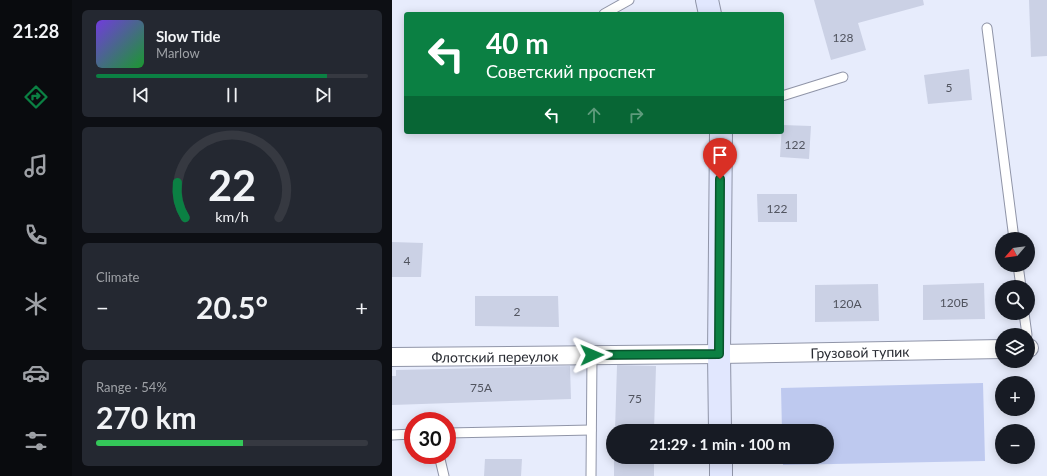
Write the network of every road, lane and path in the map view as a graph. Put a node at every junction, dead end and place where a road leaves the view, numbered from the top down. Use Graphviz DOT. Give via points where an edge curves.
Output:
graph roads {
  1 [pos="630,0"];
  2 [pos="707,0"];
  3 [pos="608,12"];
  4 [pos="710,12"];
  5 [pos="986,28"];
  6 [pos="843,77"];
  7 [pos="784,95"];
  8 [pos="721,134"];
  9 [pos="1013,232"];
  10 [pos="995,349"];
  11 [pos="719,354"];
  12 [pos="592,355"];
  13 [pos="392,357"];
  14 [pos="720,424"];
  15 [pos="591,430"];
  16 [pos="456,433"];
  17 [pos="404,434"];
  18 [pos="392,435"];
  19 [pos="441,464"];
  20 [pos="721,464"];
  21 [pos="444,476"];
  22 [pos="591,476"];
  23 [pos="721,476"];
  1 -- 3 [label="lane"];
  2 -- 4 [label="street"];
  5 -- 9 [label="lane"];
  6 -- 7 [label="lane"];
  8 -- 11 [label="street"];
  10 -- 11 [label="street, Грузовой тупик"];
  11 -- 12 [label="street, Флотский переулок"];
  11 -- 14 [label="street"];
  12 -- 13 [label="street, Флотский переулок"];
  12 -- 15 [label="lane"];
  15 -- 16 [label="lane"];
  15 -- 22 [label="lane"];
  17 -- 18 [label="lane"];
  19 -- 21 [label="lane"];
  20 -- 23 [label="street"];
}
